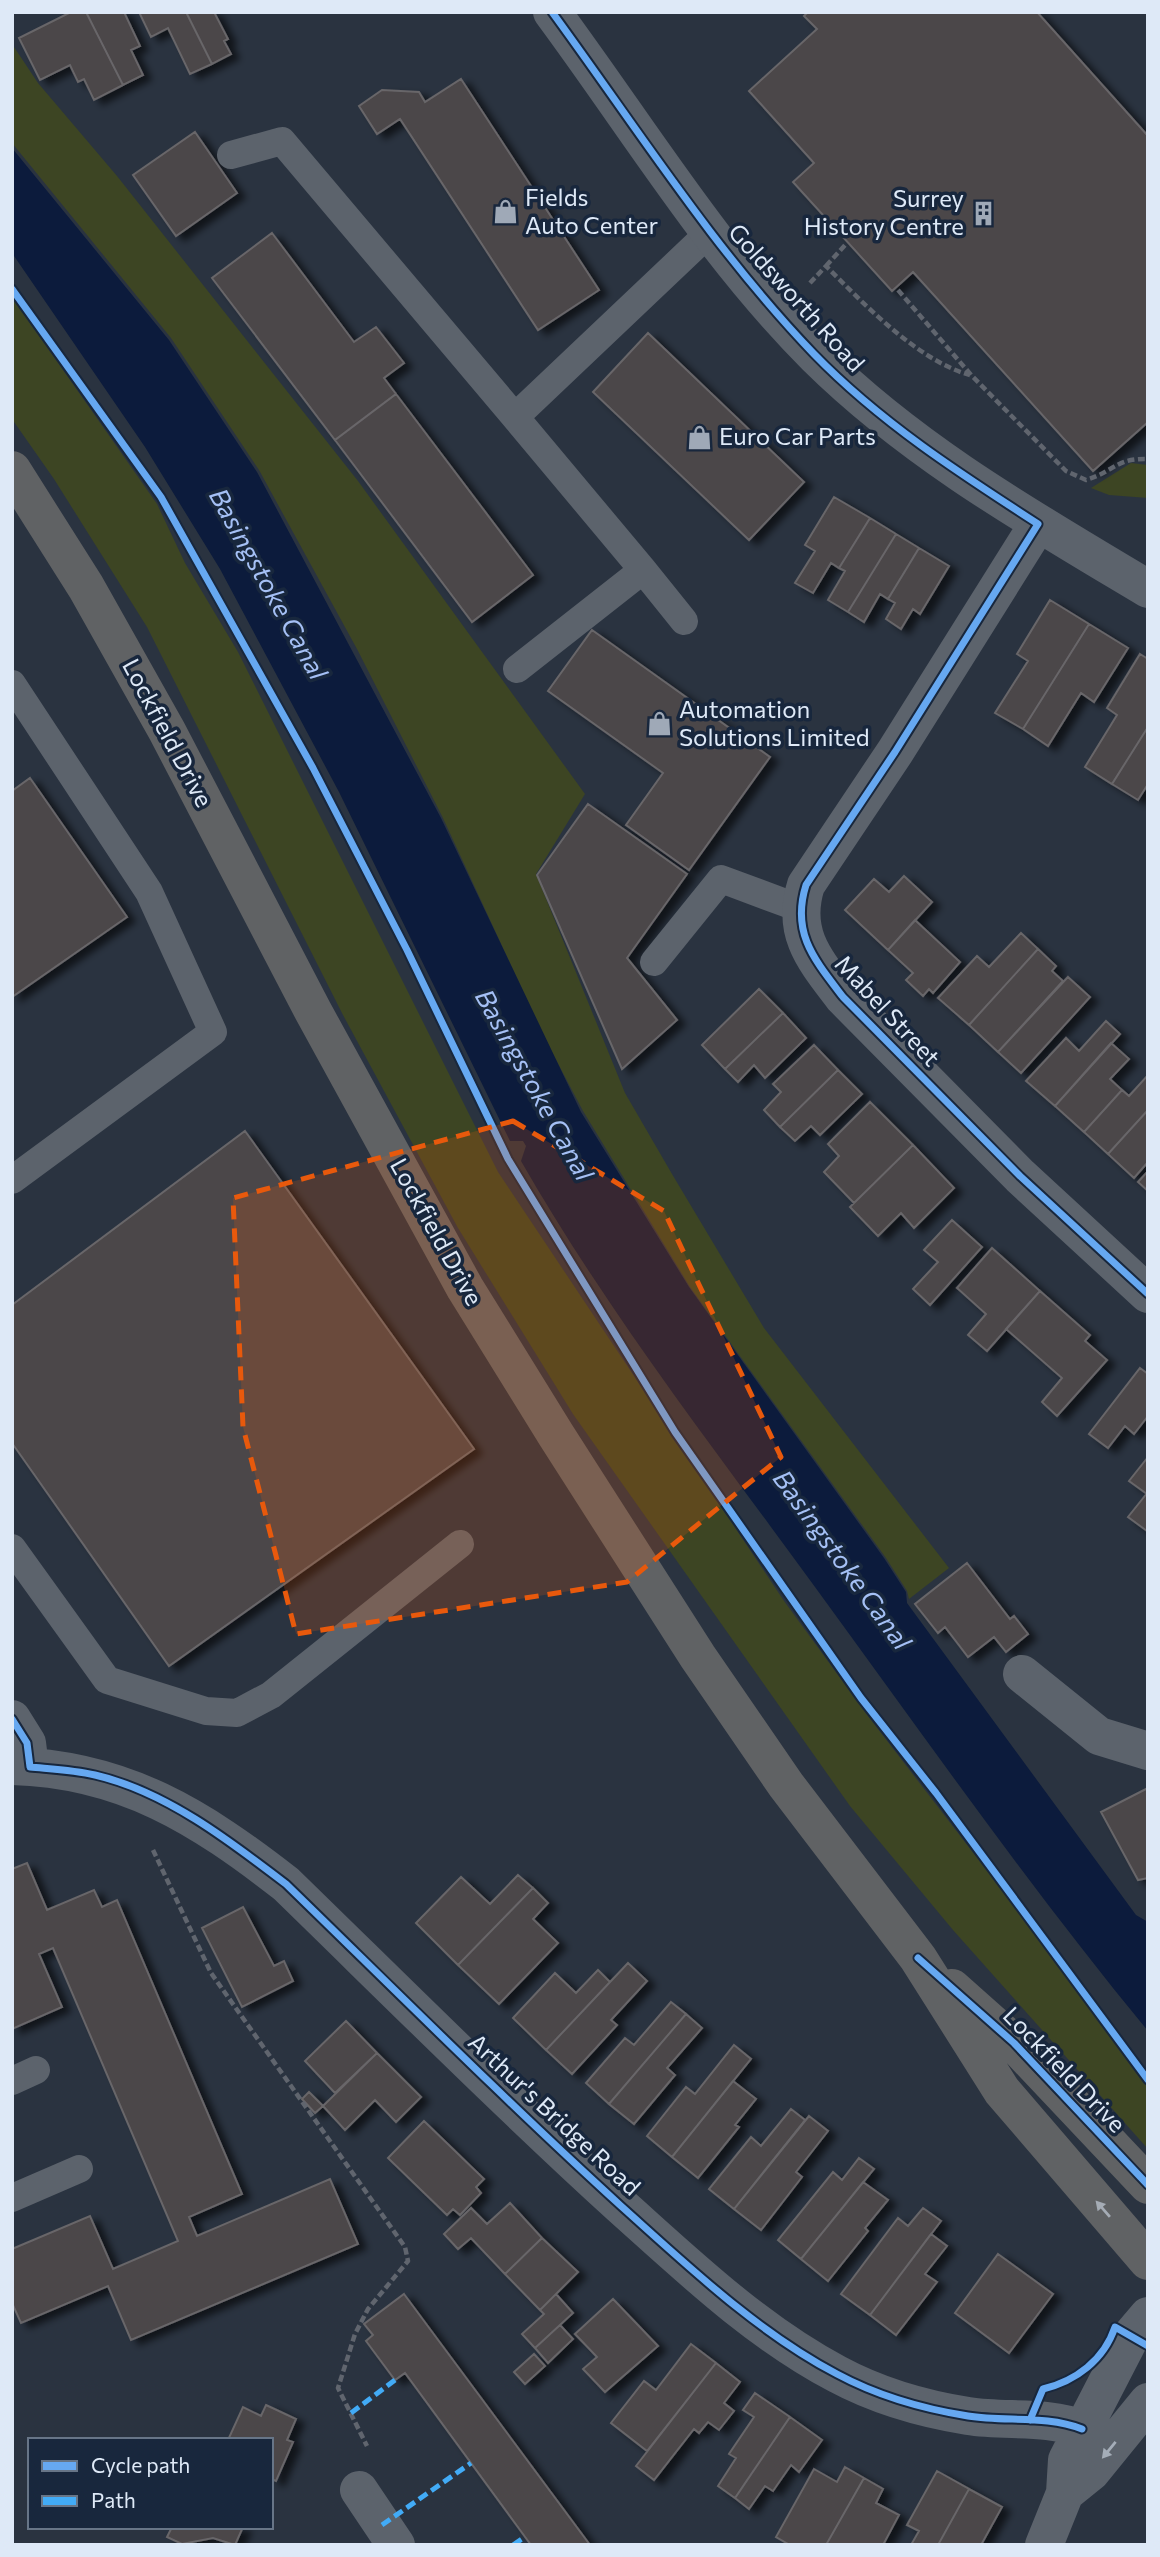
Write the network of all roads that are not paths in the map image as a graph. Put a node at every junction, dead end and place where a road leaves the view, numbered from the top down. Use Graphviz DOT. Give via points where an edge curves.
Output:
graph roads {
  1 [pos="552,12"];
  2 [pos="231,155"];
  3 [pos="709,232"];
  4 [pos="515,417"];
  5 [pos="12,470"];
  6 [pos="1038,524"];
  7 [pos="643,570"];
  8 [pos="1148,589"];
  9 [pos="684,621"];
  10 [pos="517,669"];
  11 [pos="17,700"];
  12 [pos="799,908"];
  13 [pos="654,962"];
  14 [pos="12,1180"];
  15 [pos="1148,1294"];
  16 [pos="460,1544"];
  17 [pos="12,1548"];
  18 [pos="23,1585"];
  19 [pos="1022,1674"];
  20 [pos="12,1719"];
  21 [pos="1148,1751"];
  22 [pos="21,1766"];
  23 [pos="918,1958"];
  24 [pos="79,2169"];
  25 [pos="1148,2185"];
  26 [pos="12,2198"];
  27 [pos="1148,2261"];
  28 [pos="1148,2316"];
  29 [pos="1148,2402"];
  30 [pos="1082,2429"];
  31 [pos="359,2490"];
  32 [pos="1065,2493"];
  33 [pos="392,2543"];
  34 [pos="1044,2545"];
  1 -- 3 [label="street, Goldsworth Road"];
  2 -- 4 [label="lane" via="282,141"];
  3 -- 4 [label="lane"];
  3 -- 6 [label="street, Goldsworth Road" via="762,298 860,396 932,456"];
  4 -- 7 [label="lane"];
  5 -- 23 [label="main road, Lockfield Drive" via="86,587 167,731 313,1011 466,1289 698,1657 786,1785"];
  6 -- 8 [label="street, Goldsworth Road"];
  6 -- 12 [label="street" via="806,885"];
  7 -- 9 [label="lane"];
  7 -- 10 [label="lane"];
  11 -- 14 [label="lane" via="149,892 213,1032"];
  12 -- 13 [label="lane" via="721,879"];
  12 -- 15 [label="street, Mabel Street" via="805,938 843,997 1020,1176"];
  16 -- 18 [label="lane" via="271,1695 237,1713 206,1711 107,1680"];
  17 -- 18 [label="lane"];
  19 -- 21 [label="street" via="1099,1736"];
  20 -- 22 [label="street" via="27,1743"];
  22 -- 30 [label="street, Arthur's Bridge Road" via="96,1775 122,1785 165,1802 247,1854 286,1884 570,2159 696,2272 780,2338 828,2368 923,2406 969,2416 1059,2420"];
  23 -- 25 [label="main road, Lockfield Drive" via="1014,2043"];
  27 -- 23 [label="main road, Lockfield Drive, one-way" via="1002,2091"];
  24 -- 26 [label="lane"];
  28 -- 30 [label="street" via="1131,2336"];
  29 -- 32 [label="street, one-way" via="1091,2472"];
  30 -- 32 [label="street" via="1068,2460"];
  31 -- 33 [label="street"];
  32 -- 34 [label="street"];
}
